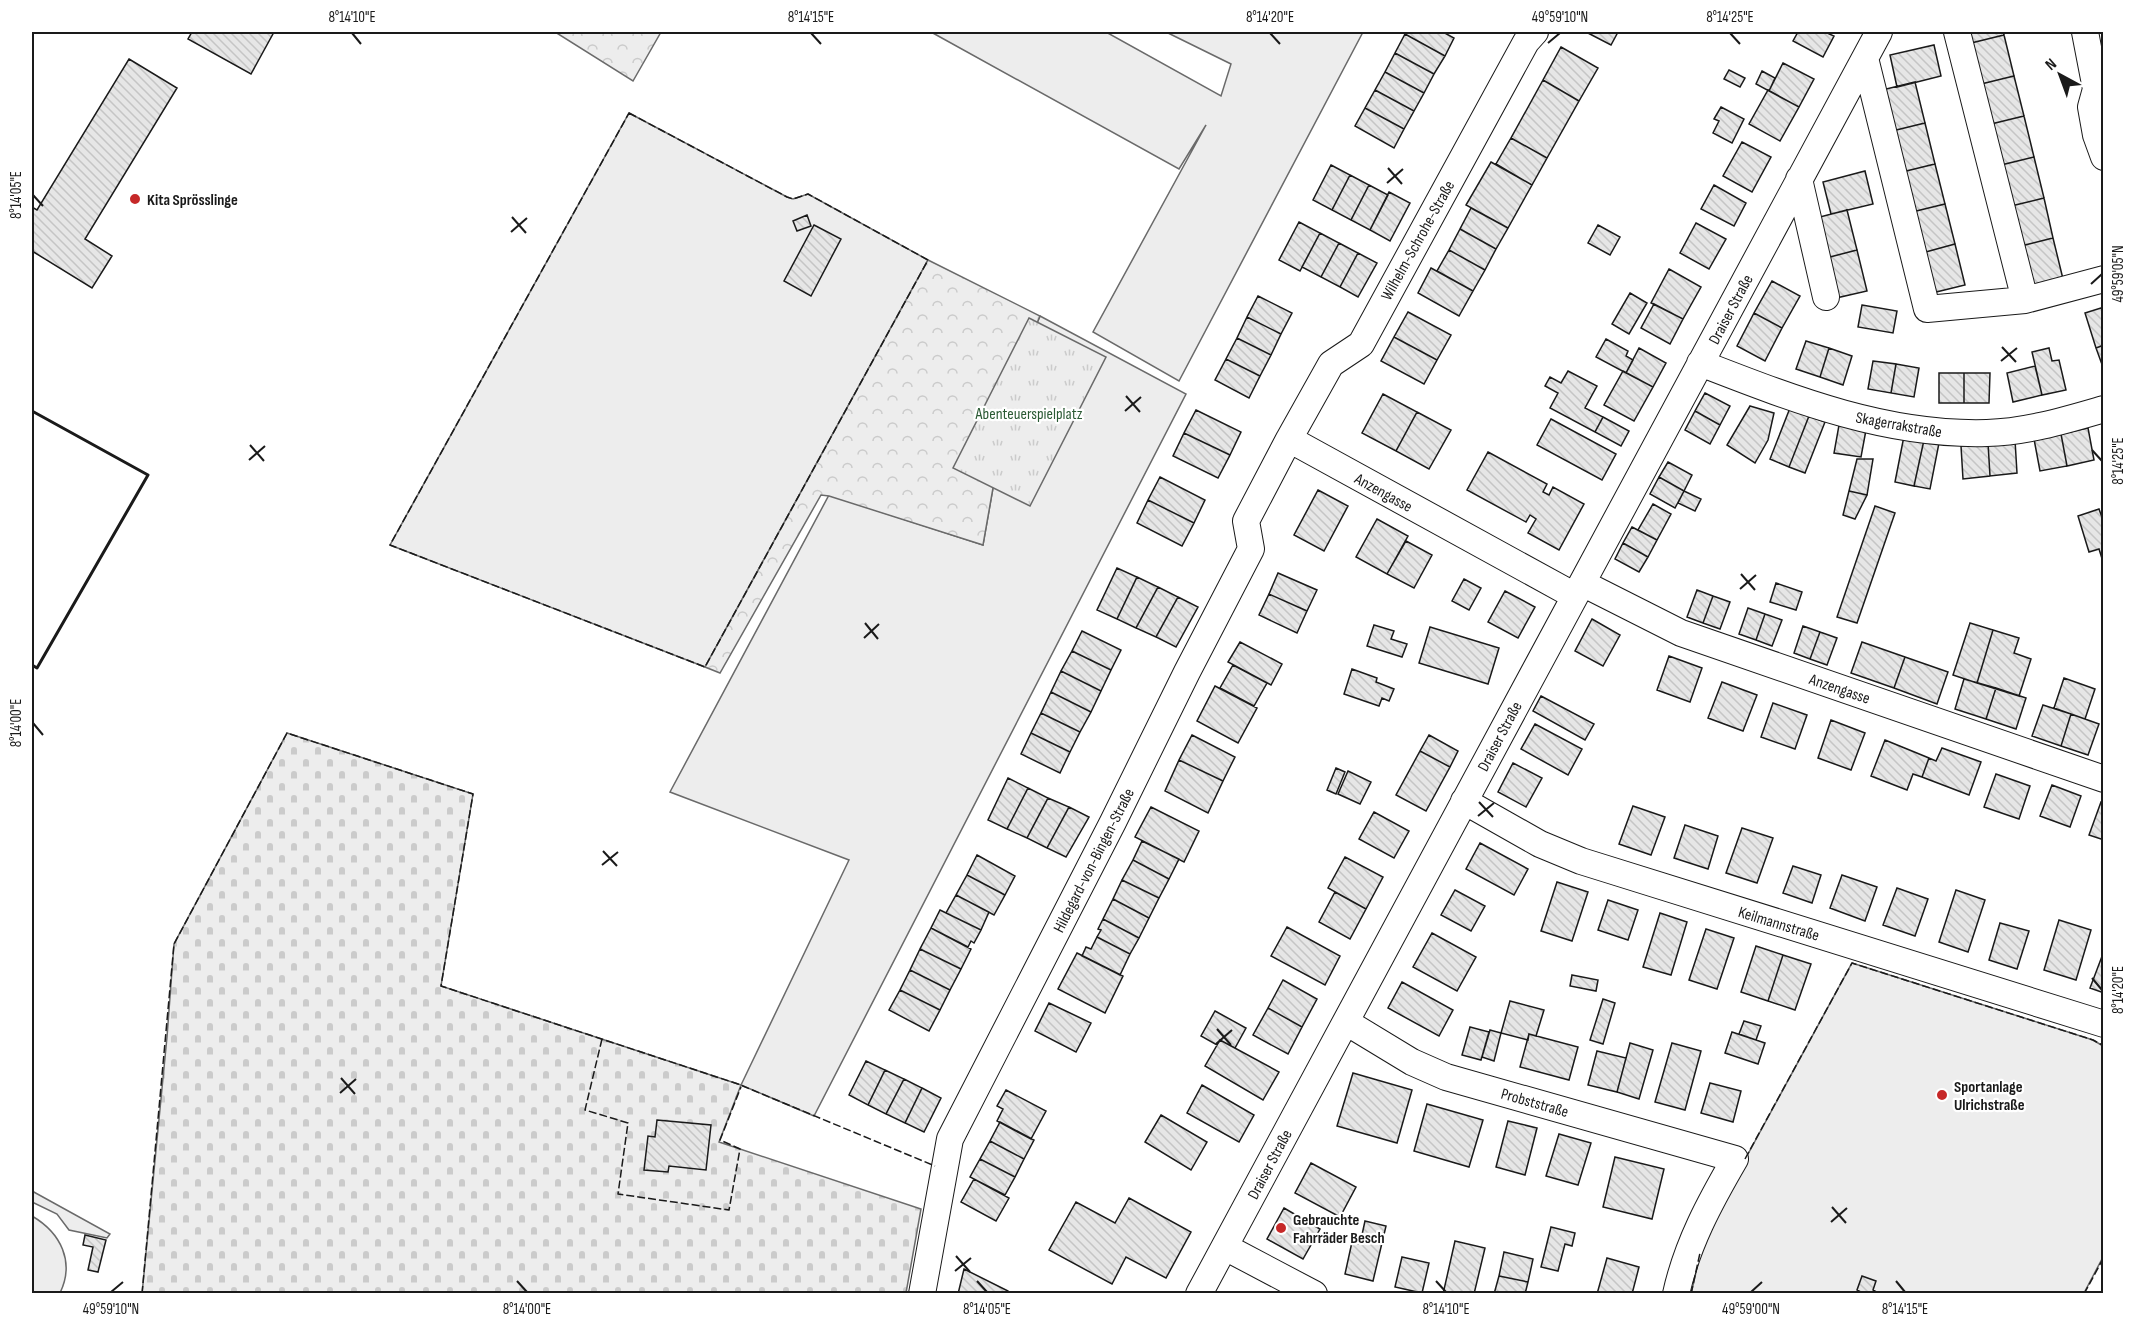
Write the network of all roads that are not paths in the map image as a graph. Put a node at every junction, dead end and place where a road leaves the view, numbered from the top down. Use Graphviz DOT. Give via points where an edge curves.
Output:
graph roads {
  1 [pos="1535,32"];
  2 [pos="1879,32"];
  3 [pos="1957,32"];
  4 [pos="2085,32"];
  5 [pos="1864,58"];
  6 [pos="2100,93"];
  7 [pos="2103,157"];
  8 [pos="1799,179"];
  9 [pos="2103,279"];
  10 [pos="1827,297"];
  11 [pos="2025,300"];
  12 [pos="1700,363"];
  13 [pos="2103,410"];
  14 [pos="1289,439"];
  15 [pos="1578,590"];
  16 [pos="2103,779"];
  17 [pos="1464,801"];
  18 [pos="1346,1022"];
  19 [pos="2103,1024"];
  20 [pos="1225,1247"];
  21 [pos="922,1293"];
  22 [pos="1199,1293"];
  23 [pos="1314,1293"];
  24 [pos="1676,1293"];
  1 -- 14 [label="street, Wilhelm-Schrohe-Straße" via="1361,344 1331,364"];
  2 -- 5 [label="street, Draiser Straße"];
  3 -- 11 [label="street"];
  4 -- 6 [label="street"];
  5 -- 8 [label="street, Draiser Straße"];
  5 -- 11 [label="street" via="1927,309"];
  6 -- 7 [label="street" via="2091,107"];
  8 -- 10 [label="street"];
  8 -- 12 [label="street, Draiser Straße"];
  9 -- 11 [label="street"];
  12 -- 13 [label="street, Skagerrakstraße" via="1810,405 1940,433 1989,433 2051,425"];
  12 -- 15 [label="street, Draiser Straße"];
  14 -- 15 [label="street, Anzengasse"];
  14 -- 21 [label="street, Hildegard-von-Bingen-Straße" via="1246,521 1251,549 950,1139"];
  15 -- 16 [label="street, Anzengasse" via="1681,633"];
  15 -- 17 [label="street, Draiser Straße"];
  17 -- 18 [label="street, Draiser Straße"];
  17 -- 19 [label="street, Keilmannstraße" via="1540,844 1581,861"];
  18 -- 20 [label="street, Draiser Straße"];
  18 -- 24 [label="street, Probststraße" via="1412,1062 1446,1077 1735,1159 1692,1239"];
  20 -- 22 [label="street, Draiser Straße"];
  20 -- 23 [label="street"];
}
